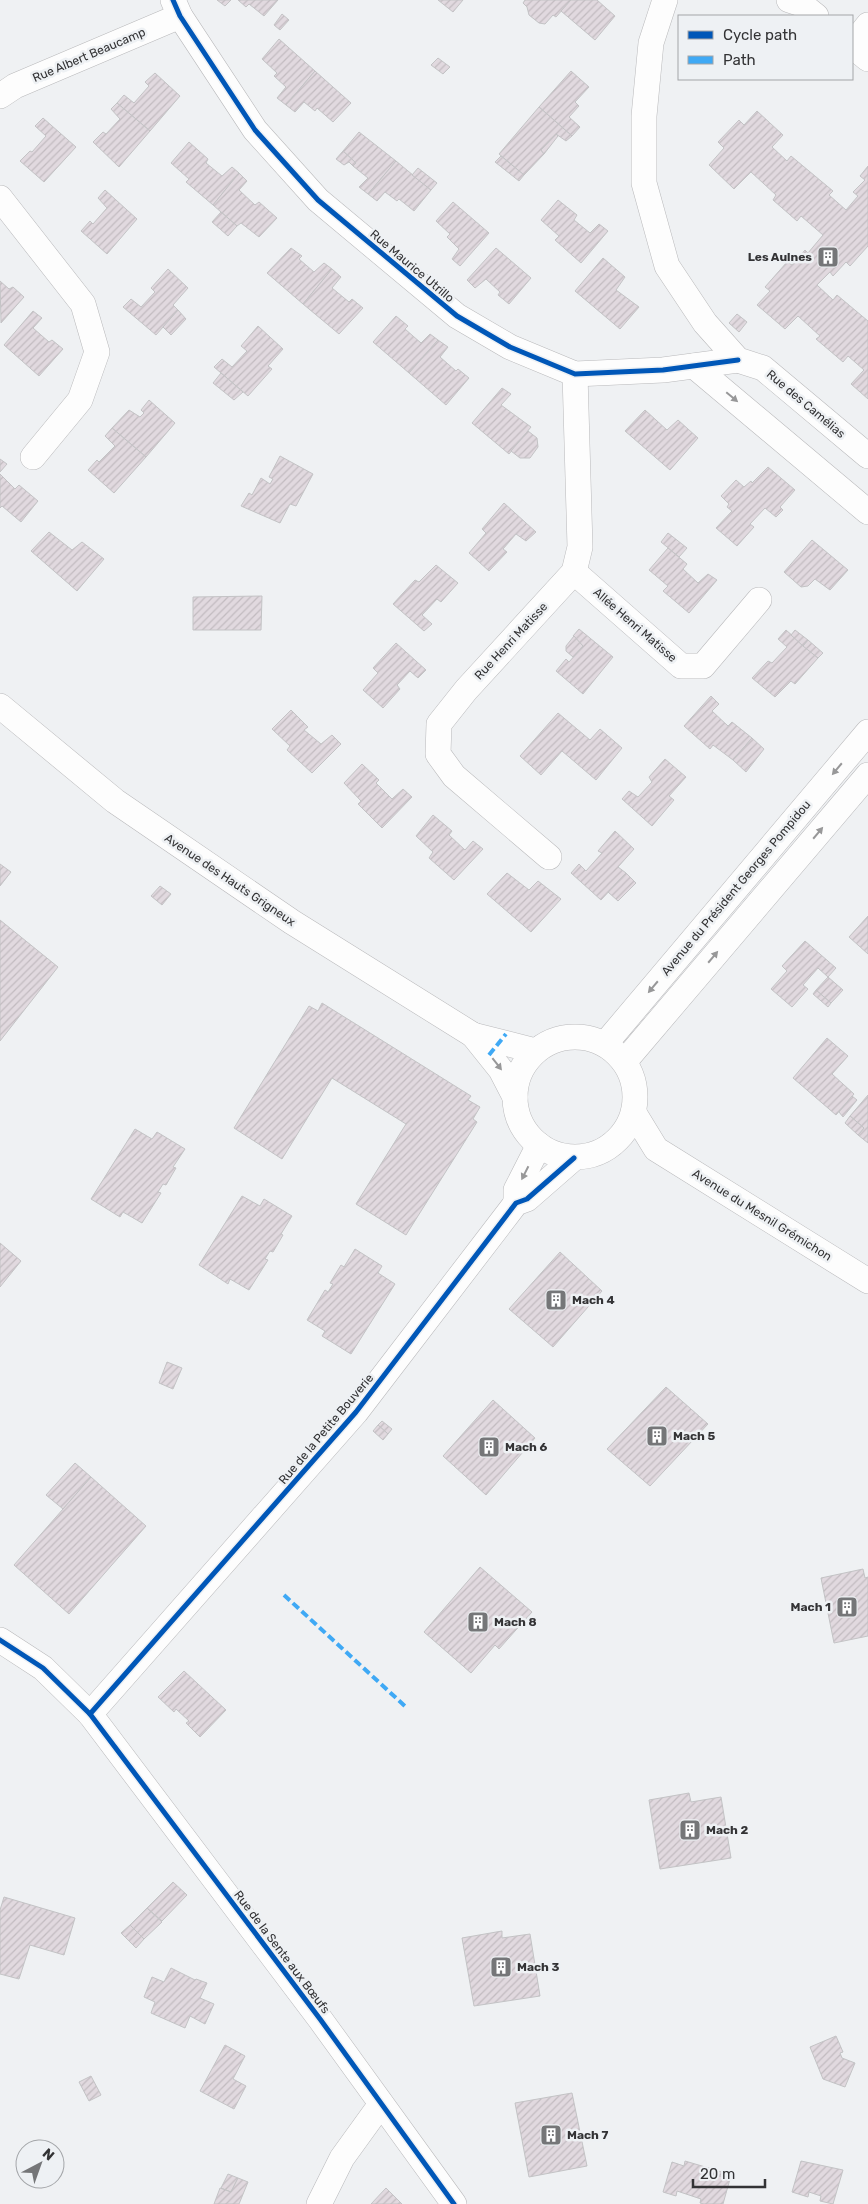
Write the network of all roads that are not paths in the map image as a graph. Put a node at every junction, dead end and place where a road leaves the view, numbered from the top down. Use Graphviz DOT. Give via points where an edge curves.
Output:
graph roads {
  1 [pos="665,0"];
  2 [pos="789,0"];
  3 [pos="176,8"];
  4 [pos="815,15"];
  5 [pos="868,25"];
  6 [pos="853,44"];
  7 [pos="853,46"];
  8 [pos="868,59"];
  9 [pos="0,96"];
  10 [pos="0,198"];
  11 [pos="738,360"];
  12 [pos="694,366"];
  13 [pos="576,374"];
  14 [pos="868,456"];
  15 [pos="34,457"];
  16 [pos="868,512"];
  17 [pos="574,572"];
  18 [pos="759,600"];
  19 [pos="0,706"];
  20 [pos="868,732"];
  21 [pos="868,775"];
  22 [pos="549,857"];
  23 [pos="474,1035"];
  24 [pos="605,1044"];
  25 [pos="536,1051"];
  26 [pos="625,1061"];
  27 [pos="515,1097"];
  28 [pos="634,1113"];
  29 [pos="539,1145"];
  30 [pos="610,1146"];
  31 [pos="656,1148"];
  32 [pos="574,1158"];
  33 [pos="516,1202"];
  34 [pos="868,1281"];
  35 [pos="0,1640"];
  36 [pos="90,1714"];
  37 [pos="381,2104"];
  38 [pos="318,2204"];
  39 [pos="454,2204"];
  1 -- 11 [label="street" via="651,43 644,116 644,183 667,266 705,323"];
  2 -- 4 [label="street" via="801,4"];
  3 -- 9 [label="street, Rue Albert Beaucamp"];
  3 -- 13 [label="street, Rue Maurice Utrillo" via="255,130 318,200 458,316 510,348"];
  5 -- 6 [label="street"];
  7 -- 8 [label="street"];
  10 -- 15 [label="street" via="83,304 97,352 80,400"];
  11 -- 12 [label="street, Rue Maurice Utrillo"];
  11 -- 14 [label="street, Rue des Camélias" via="763,368"];
  12 -- 13 [label="street, Rue Maurice Utrillo"];
  12 -- 16 [label="street, one-way"];
  13 -- 17 [label="street, Rue Henri Matisse" via="580,547"];
  17 -- 18 [label="street, Allée Henri Matisse" via="681,666 703,666"];
  17 -- 22 [label="street, Rue Henri Matisse" via="439,724 438,754 454,776"];
  19 -- 23 [label="street, Avenue des Hauts Grigneux" via="115,801 224,878"];
  20 -- 24 [label="street, Avenue du Président Georges Pompidou, one-way"];
  26 -- 21 [label="street, one-way"];
  23 -- 25 [label="street, Avenue des Hauts Grigneux"];
  23 -- 27 [label="street, Avenue des Hauts Grigneux, one-way" via="501,1070"];
  24 -- 25 [label="street" via="585,1037 554,1040"];
  24 -- 26 [label="street"];
  25 -- 27 [label="street" via="518,1076"];
  26 -- 28 [label="street" via="636,1092"];
  27 -- 29 [label="street" via="516,1112 525,1131"];
  28 -- 30 [label="street" via="625,1132"];
  28 -- 31 [label="street, Avenue du Mesnil Grémichon"];
  29 -- 32 [label="street" via="557,1155"];
  29 -- 33 [label="street, Rue de la Petite Bouverie, one-way" via="516,1190"];
  30 -- 31 [label="street, Avenue du Mesnil Grémichon"];
  30 -- 32 [label="street" via="595,1154"];
  31 -- 34 [label="street, Avenue du Mesnil Grémichon"];
  32 -- 33 [label="street, Rue de la Petite Bouverie" via="527,1199"];
  33 -- 36 [label="street, Rue de la Petite Bouverie" via="361,1405"];
  35 -- 36 [label="street, Rue de la Sente aux Bœufs" via="43,1668"];
  36 -- 37 [label="street, Rue de la Sente aux Bœufs"];
  37 -- 38 [label="street" via="342,2158"];
  37 -- 39 [label="street, Rue de la Sente aux Bœufs"];
}
